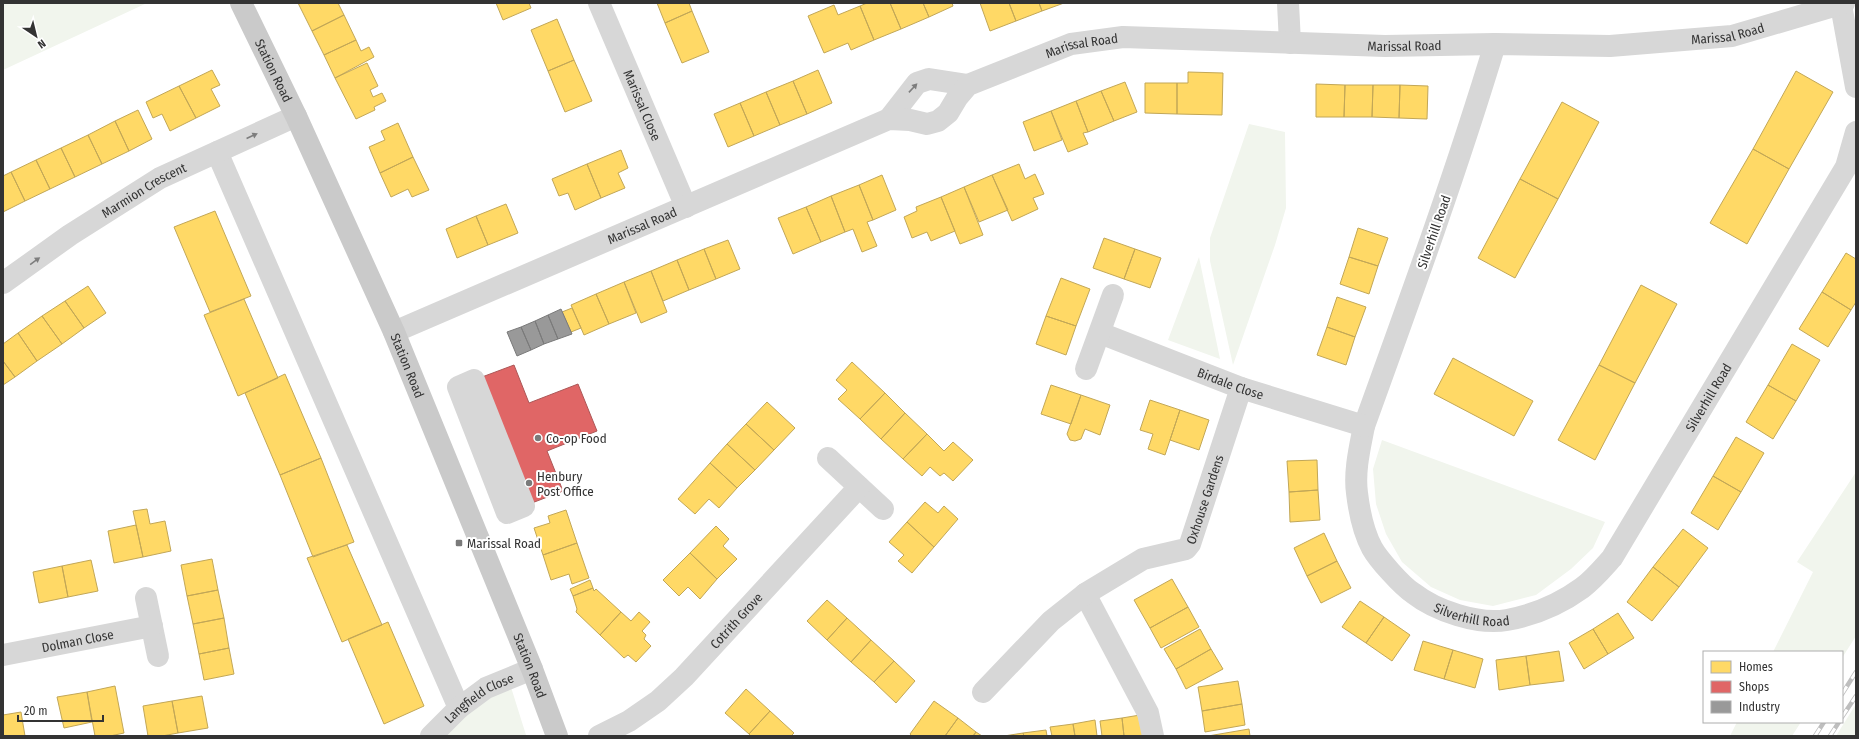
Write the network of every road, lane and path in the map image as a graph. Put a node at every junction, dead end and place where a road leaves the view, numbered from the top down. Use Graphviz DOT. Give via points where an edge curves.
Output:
graph roads {
  1 [pos="241,3"];
  2 [pos="599,3"];
  3 [pos="1288,3"];
  4 [pos="1842,4"];
  5 [pos="1290,43"];
  6 [pos="1496,44"];
  7 [pos="968,85"];
  8 [pos="1856,87"];
  9 [pos="296,116"];
  10 [pos="889,119"];
  11 [pos="1856,132"];
  12 [pos="217,152"];
  13 [pos="686,207"];
  14 [pos="3,283"];
  15 [pos="1113,295"];
  16 [pos="394,332"];
  17 [pos="1100,333"];
  18 [pos="1086,368"];
  19 [pos="1241,388"];
  20 [pos="1364,426"];
  21 [pos="828,458"];
  22 [pos="859,487"];
  23 [pos="524,506"];
  24 [pos="883,509"];
  25 [pos="1085,594"];
  26 [pos="146,598"];
  27 [pos="152,626"];
  28 [pos="3,655"];
  29 [pos="158,656"];
  30 [pos="532,670"];
  31 [pos="983,692"];
  32 [pos="459,708"];
  33 [pos="431,736"];
  34 [pos="557,736"];
  35 [pos="599,736"];
  36 [pos="1154,736"];
  1 -- 9 [label="main road, Station Road"];
  2 -- 13 [label="street, Marissal Close"];
  3 -- 5 [label="street"];
  4 -- 6 [label="street, Marissal Road" via="1732,36 1610,46"];
  4 -- 8 [label="street"];
  5 -- 6 [label="street, Marissal Road" via="1385,46"];
  5 -- 7 [label="street, Marissal Road" via="1123,37 1096,40 1071,44"];
  6 -- 20 [label="street, Silverhill Road" via="1471,126"];
  7 -- 10 [label="street, Marissal Road" via="948,113 938,122 927,124"];
  10 -- 7 [label="street, Marissal Road, one-way" via="917,83 930,79"];
  12 -- 9 [label="street, Marmion Crescent, one-way"];
  9 -- 16 [label="main road, Station Road"];
  10 -- 13 [label="street, Marissal Road"];
  11 -- 20 [label="street, Silverhill Road" via="1846,168 1612,558 1583,588 1552,606 1507,620 1487,622 1467,618 1412,593 1372,548 1363,523 1356,491 1358,456"];
  14 -- 12 [label="street, Marmion Crescent, one-way" via="70,235 160,178"];
  12 -- 32 [label="street"];
  13 -- 16 [label="street, Marissal Road"];
  15 -- 17 [label="street"];
  16 -- 30 [label="main road, Station Road"];
  17 -- 18 [label="street"];
  17 -- 19 [label="street, Birdale Close"];
  19 -- 20 [label="street, Birdale Close"];
  19 -- 25 [label="street, Oxhouse Gardens" via="1190,544 1186,549 1142,559"];
  21 -- 22 [label="street"];
  22 -- 24 [label="street"];
  22 -- 35 [label="street, Cotrith Grove" via="684,677 658,701 630,721"];
  23 -- 23 [label="street" via="507,513 458,387 474,380"];
  25 -- 31 [label="street, Oxhouse Gardens" via="1051,621"];
  25 -- 36 [label="street" via="1148,713"];
  26 -- 27 [label="street"];
  27 -- 28 [label="street, Dolman Close"];
  27 -- 29 [label="street"];
  30 -- 32 [label="street, Langfield Close" via="486,688"];
  30 -- 34 [label="main road, Station Road"];
  32 -- 33 [label="street, Langfield Close"];
}
